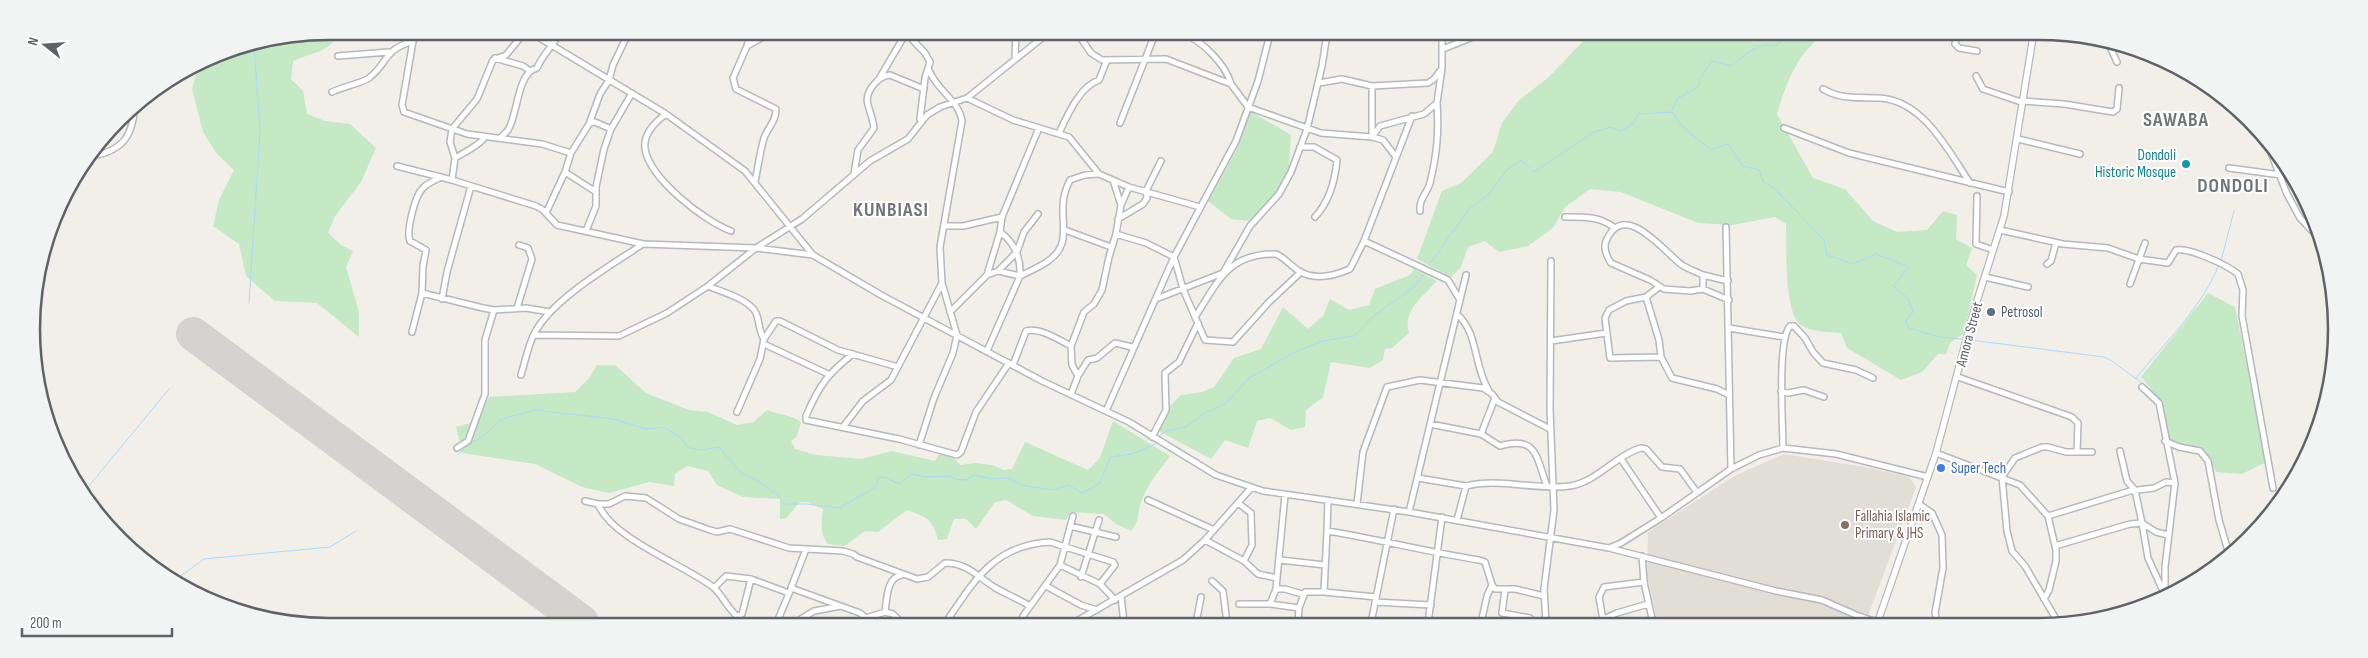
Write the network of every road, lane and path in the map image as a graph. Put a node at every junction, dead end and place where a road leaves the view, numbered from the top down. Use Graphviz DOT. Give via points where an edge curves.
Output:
graph roads {
  1 [pos="518,40"];
  2 [pos="544,40"];
  3 [pos="557,40"];
  4 [pos="625,40"];
  5 [pos="748,40"];
  6 [pos="755,40"];
  7 [pos="903,40"];
  8 [pos="913,40"];
  9 [pos="1016,40"];
  10 [pos="1039,40"];
  11 [pos="1082,40"];
  12 [pos="1152,40"];
  13 [pos="1193,40"];
  14 [pos="1268,40"];
  15 [pos="1326,40"];
  16 [pos="1442,40"];
  17 [pos="1466,40"];
  18 [pos="1956,40"];
  19 [pos="2032,40"];
  20 [pos="413,41"];
  21 [pos="551,44"];
  22 [pos="747,46"];
  23 [pos="1443,49"];
  24 [pos="2111,49"];
  25 [pos="1977,51"];
  26 [pos="389,52"];
  27 [pos="338,56"];
  28 [pos="495,58"];
  29 [pos="1015,58"];
  30 [pos="1145,58"];
  31 [pos="1107,60"];
  32 [pos="2117,62"];
  33 [pos="1442,68"];
  34 [pos="928,70"];
  35 [pos="530,72"];
  36 [pos="1976,76"];
  37 [pos="879,79"];
  38 [pos="609,80"];
  39 [pos="932,80"];
  40 [pos="1318,83"];
  41 [pos="1231,84"];
  42 [pos="1372,86"];
  43 [pos="924,87"];
  44 [pos="2119,88"];
  45 [pos="1823,89"];
  46 [pos="332,92"];
  47 [pos="632,94"];
  48 [pos="967,98"];
  49 [pos="954,102"];
  50 [pos="2021,102"];
  51 [pos="1437,103"];
  52 [pos="1248,107"];
  53 [pos="666,114"];
  54 [pos="134,116"];
  55 [pos="1412,116"];
  56 [pos="590,123"];
  57 [pos="919,123"];
  58 [pos="1120,123"];
  59 [pos="1039,128"];
  60 [pos="1784,128"];
  61 [pos="452,129"];
  62 [pos="612,129"];
  63 [pos="1307,129"];
  64 [pos="1058,133"];
  65 [pos="1372,137"];
  66 [pos="484,138"];
  67 [pos="500,138"];
  68 [pos="2018,139"];
  69 [pos="1300,147"];
  70 [pos="571,153"];
  71 [pos="99,154"];
  72 [pos="2080,154"];
  73 [pos="1396,157"];
  74 [pos="455,158"];
  75 [pos="1162,161"];
  76 [pos="2276,165"];
  77 [pos="397,166"];
  78 [pos="2229,168"];
  79 [pos="565,172"];
  80 [pos="1099,174"];
  81 [pos="854,175"];
  82 [pos="2281,175"];
  83 [pos="442,177"];
  84 [pos="452,180"];
  85 [pos="1113,180"];
  86 [pos="756,182"];
  87 [pos="1970,184"];
  88 [pos="470,186"];
  89 [pos="1129,187"];
  90 [pos="1146,191"];
  91 [pos="596,192"];
  92 [pos="2009,192"];
  93 [pos="1977,196"];
  94 [pos="1121,205"];
  95 [pos="1200,207"];
  96 [pos="1420,211"];
  97 [pos="546,214"];
  98 [pos="1038,214"];
  99 [pos="1315,217"];
  100 [pos="1565,217"];
  101 [pos="1002,218"];
  102 [pos="1118,219"];
  103 [pos="944,226"];
  104 [pos="790,227"];
  105 [pos="1726,227"];
  106 [pos="1615,228"];
  107 [pos="2310,229"];
  108 [pos="1065,230"];
  109 [pos="2000,230"];
  110 [pos="731,231"];
  111 [pos="586,232"];
  112 [pos="1000,232"];
  113 [pos="1116,234"];
  114 [pos="1364,241"];
  115 [pos="2056,243"];
  116 [pos="2145,243"];
  117 [pos="643,244"];
  118 [pos="519,245"];
  119 [pos="1112,247"];
  120 [pos="756,248"];
  121 [pos="1993,250"];
  122 [pos="1017,252"];
  123 [pos="813,255"];
  124 [pos="1174,257"];
  125 [pos="2139,259"];
  126 [pos="1551,261"];
  127 [pos="2047,264"];
  128 [pos="1226,269"];
  129 [pos="998,271"];
  130 [pos="1301,272"];
  131 [pos="987,275"];
  132 [pos="1466,275"];
  133 [pos="1703,275"];
  134 [pos="1020,276"];
  135 [pos="1984,277"];
  136 [pos="1728,281"];
  137 [pos="942,283"];
  138 [pos="2130,284"];
  139 [pos="708,286"];
  140 [pos="1659,287"];
  141 [pos="2028,287"];
  142 [pos="1183,289"];
  143 [pos="1703,289"];
  144 [pos="422,293"];
  145 [pos="1646,297"];
  146 [pos="442,299"];
  147 [pos="1156,299"];
  148 [pos="1460,300"];
  149 [pos="1729,300"];
  150 [pos="517,308"];
  151 [pos="494,310"];
  152 [pos="550,312"];
  153 [pos="950,312"];
  154 [pos="1457,314"];
  155 [pos="924,318"];
  156 [pos="1196,320"];
  157 [pos="1728,328"];
  158 [pos="412,332"];
  159 [pos="1606,333"];
  160 [pos="534,335"];
  161 [pos="957,335"];
  162 [pos="1784,337"];
  163 [pos="764,341"];
  164 [pos="1551,341"];
  165 [pos="1071,346"];
  166 [pos="1132,347"];
  167 [pos="987,351"];
  168 [pos="853,354"];
  169 [pos="1661,357"];
  170 [pos="1011,364"];
  171 [pos="898,366"];
  172 [pos="828,374"];
  173 [pos="521,375"];
  174 [pos="1078,376"];
  175 [pos="1958,377"];
  176 [pos="1873,378"];
  177 [pos="1441,382"];
  178 [pos="2142,387"];
  179 [pos="1489,391"];
  180 [pos="1781,392"];
  181 [pos="1071,394"];
  182 [pos="1729,395"];
  183 [pos="1495,398"];
  184 [pos="1824,398"];
  185 [pos="1106,411"];
  186 [pos="737,412"];
  187 [pos="1430,424"];
  188 [pos="843,427"];
  189 [pos="1550,429"];
  190 [pos="1481,434"];
  191 [pos="1152,437"];
  192 [pos="2168,442"];
  193 [pos="919,445"];
  194 [pos="457,448"];
  195 [pos="1783,448"];
  196 [pos="2120,450"];
  197 [pos="2077,451"];
  198 [pos="1936,452"];
  199 [pos="2092,452"];
  200 [pos="1621,459"];
  201 [pos="1731,469"];
  202 [pos="1928,477"];
  203 [pos="2002,477"];
  204 [pos="1418,478"];
  205 [pos="2175,483"];
  206 [pos="1466,486"];
  207 [pos="1550,486"];
  208 [pos="1251,488"];
  209 [pos="2273,488"];
  210 [pos="2135,490"];
  211 [pos="1696,491"];
  212 [pos="1284,495"];
  213 [pos="1148,500"];
  214 [pos="1328,500"];
  215 [pos="585,501"];
  216 [pos="1238,503"];
  217 [pos="598,504"];
  218 [pos="1357,504"];
  219 [pos="1919,504"];
  220 [pos="1394,510"];
  221 [pos="1410,512"];
  222 [pos="1073,516"];
  223 [pos="2048,516"];
  224 [pos="1442,517"];
  225 [pos="1660,518"];
  226 [pos="1099,520"];
  227 [pos="1457,520"];
  228 [pos="2142,523"];
  229 [pos="1070,526"];
  230 [pos="1214,530"];
  231 [pos="1326,531"];
  232 [pos="1094,532"];
  233 [pos="2168,535"];
  234 [pos="1116,537"];
  235 [pos="1552,538"];
  236 [pos="1205,540"];
  237 [pos="1387,542"];
  238 [pos="2055,546"];
  239 [pos="1065,547"];
  240 [pos="1609,548"];
  241 [pos="2227,548"];
  242 [pos="806,549"];
  243 [pos="1088,554"];
  244 [pos="1436,554"];
  245 [pos="1642,556"];
  246 [pos="1280,560"];
  247 [pos="1244,561"];
  248 [pos="1060,565"];
  249 [pos="1325,565"];
  250 [pos="978,574"];
  251 [pos="905,575"];
  252 [pos="1082,577"];
  253 [pos="1277,578"];
  254 [pos="751,579"];
  255 [pos="1212,582"];
  256 [pos="1644,582"];
  257 [pos="1100,584"];
  258 [pos="1492,585"];
  259 [pos="1046,586"];
  260 [pos="714,588"];
  261 [pos="1276,589"];
  262 [pos="2165,589"];
  263 [pos="790,590"];
  264 [pos="1505,590"];
  265 [pos="2162,590"];
  266 [pos="1324,592"];
  267 [pos="1302,594"];
  268 [pos="1121,596"];
  269 [pos="1544,596"];
  270 [pos="1201,597"];
  271 [pos="2044,599"];
  272 [pos="1115,600"];
  273 [pos="1375,600"];
  274 [pos="1239,604"];
  275 [pos="1270,604"];
  276 [pos="1648,604"];
  277 [pos="1431,605"];
  278 [pos="842,606"];
  279 [pos="1030,606"];
  280 [pos="1299,608"];
  281 [pos="1097,610"];
  282 [pos="885,612"];
  283 [pos="2055,617"];
  284 [pos="779,618"];
  285 [pos="803,618"];
  286 [pos="866,618"];
  287 [pos="873,618"];
  288 [pos="897,618"];
  289 [pos="949,618"];
  290 [pos="1022,618"];
  291 [pos="1083,618"];
  292 [pos="1123,618"];
  293 [pos="1197,618"];
  294 [pos="1226,618"];
  295 [pos="1298,618"];
  296 [pos="1372,618"];
  297 [pos="1429,618"];
  298 [pos="1482,618"];
  299 [pos="1530,618"];
  300 [pos="1546,618"];
  301 [pos="1603,618"];
  302 [pos="1607,618"];
  303 [pos="1652,618"];
  304 [pos="1867,618"];
  305 [pos="1881,618"];
  306 [pos="1936,618"];
  1 -- 28 [label="street" via="506,55"];
  2 -- 21 [label="street"];
  3 -- 21 [label="street"];
  4 -- 38 [label="street"];
  5 -- 22 [label="street"];
  6 -- 22 [label="street"];
  7 -- 37 [label="street"];
  8 -- 34 [label="street" via="930,62"];
  9 -- 29 [label="street"];
  10 -- 29 [label="street"];
  11 -- 31 [label="street" via="1091,53"];
  12 -- 30 [label="street"];
  13 -- 41 [label="street" via="1204,47 1228,74"];
  14 -- 52 [label="street"];
  15 -- 40 [label="street"];
  16 -- 23 [label="street"];
  17 -- 23 [label="street"];
  18 -- 25 [label="street" via="1959,48"];
  19 -- 50 [label="street, Amora Street"];
  20 -- 26 [label="street"];
  20 -- 61 [label="street" via="402,108 404,112"];
  21 -- 35 [label="street" via="537,68"];
  21 -- 38 [label="street"];
  22 -- 86 [label="street" via="736,71 734,86 739,92 753,96 776,110 761,148"];
  23 -- 33 [label="street"];
  24 -- 32 [label="street"];
  26 -- 27 [label="street"];
  26 -- 46 [label="street" via="369,78"];
  28 -- 35 [label="street" via="523,66"];
  28 -- 61 [label="street" via="476,99"];
  29 -- 48 [label="street"];
  30 -- 31 [label="street"];
  30 -- 41 [label="street" via="1166,59"];
  30 -- 58 [label="street"];
  31 -- 64 [label="street" via="1099,80 1086,89"];
  33 -- 42 [label="street" via="1428,83"];
  33 -- 51 [label="street"];
  34 -- 39 [label="street"];
  34 -- 43 [label="street"];
  35 -- 67 [label="street" via="519,88 508,130"];
  36 -- 50 [label="street" via="1982,89"];
  37 -- 43 [label="street" via="890,75"];
  37 -- 81 [label="street" via="868,100 874,128 858,150"];
  38 -- 47 [label="street"];
  38 -- 56 [label="street" via="600,94"];
  39 -- 43 [label="street"];
  39 -- 49 [label="street"];
  40 -- 42 [label="street" via="1342,79"];
  40 -- 63 [label="street"];
  41 -- 52 [label="street"];
  42 -- 65 [label="street"];
  43 -- 57 [label="street"];
  44 -- 50 [label="street" via="2117,109 2112,112 2064,104"];
  45 -- 87 [label="street" via="1836,96 1903,102 1945,144"];
  47 -- 53 [label="street"];
  47 -- 62 [label="street"];
  48 -- 49 [label="street"];
  48 -- 59 [label="street" via="993,112"];
  49 -- 57 [label="street" via="926,115"];
  49 -- 103 [label="street" via="961,114 961,135"];
  50 -- 68 [label="street, Amora Street"];
  51 -- 55 [label="street" via="1424,114"];
  51 -- 96 [label="street" via="1439,140 1429,186 1419,202"];
  52 -- 63 [label="street"];
  52 -- 95 [label="street" via="1236,141"];
  53 -- 86 [label="street" via="722,153"];
  53 -- 110 [label="street" via="656,121 645,140 645,150 652,165 688,204 709,221"];
  54 -- 71 [label="street" via="128,137 112,150"];
  55 -- 65 [label="street" via="1380,126"];
  55 -- 73 [label="street"];
  56 -- 62 [label="street"];
  56 -- 70 [label="street"];
  57 -- 81 [label="street" via="908,139 887,149"];
  59 -- 64 [label="street"];
  59 -- 101 [label="street"];
  60 -- 87 [label="street" via="1849,153 1918,168"];
  61 -- 66 [label="street"];
  61 -- 74 [label="street" via="450,142"];
  62 -- 91 [label="street" via="604,149"];
  63 -- 65 [label="street"];
  63 -- 69 [label="street"];
  64 -- 80 [label="street" via="1074,140"];
  65 -- 73 [label="street" via="1383,140"];
  66 -- 67 [label="street"];
  66 -- 74 [label="street" via="480,144"];
  67 -- 70 [label="street" via="542,144"];
  68 -- 72 [label="street"];
  68 -- 92 [label="street, Amora Street"];
  69 -- 99 [label="street" via="1314,147 1337,160 1325,207"];
  69 -- 128 [label="street" via="1279,194 1250,226"];
  70 -- 79 [label="street"];
  73 -- 114 [label="street"];
  74 -- 84 [label="street"];
  75 -- 90 [label="street"];
  76 -- 82 [label="street"];
  77 -- 83 [label="street"];
  78 -- 82 [label="street"];
  79 -- 91 [label="street"];
  79 -- 97 [label="street"];
  80 -- 85 [label="street"];
  80 -- 108 [label="street" via="1070,180 1062,207"];
  81 -- 104 [label="street"];
  82 -- 107 [label="street" via="2300,218"];
  83 -- 84 [label="street"];
  83 -- 144 [label="street" via="423,188 417,196 408,237 426,250"];
  84 -- 88 [label="street"];
  85 -- 89 [label="street"];
  85 -- 94 [label="street"];
  86 -- 104 [label="street"];
  87 -- 92 [label="street"];
  88 -- 97 [label="street" via="536,206"];
  88 -- 146 [label="street" via="446,272"];
  89 -- 90 [label="street"];
  89 -- 94 [label="street"];
  90 -- 95 [label="street"];
  90 -- 102 [label="street" via="1147,198 1143,204"];
  91 -- 111 [label="street" via="596,206"];
  92 -- 109 [label="street, Amora Street"];
  93 -- 121 [label="street" via="1976,244"];
  94 -- 102 [label="street"];
  95 -- 124 [label="street"];
  97 -- 111 [label="street" via="557,225"];
  98 -- 122 [label="street" via="1024,232"];
  100 -- 106 [label="street" via="1591,217"];
  101 -- 103 [label="street" via="964,226"];
  101 -- 112 [label="street"];
  102 -- 113 [label="street"];
  103 -- 137 [label="street" via="940,266"];
  104 -- 120 [label="street"];
  104 -- 123 [label="street"];
  105 -- 136 [label="street"];
  106 -- 133 [label="street" via="1632,226 1648,234 1680,264"];
  106 -- 140 [label="street" via="1605,246 1607,258"];
  108 -- 119 [label="street"];
  108 -- 134 [label="street" via="1058,250 1050,260"];
  109 -- 115 [label="street"];
  109 -- 121 [label="street, Amora Street"];
  111 -- 117 [label="street"];
  112 -- 122 [label="street"];
  112 -- 131 [label="street"];
  113 -- 119 [label="street"];
  113 -- 124 [label="street" via="1146,243"];
  114 -- 130 [label="street" via="1350,269 1322,276"];
  114 -- 148 [label="street" via="1448,280"];
  115 -- 125 [label="street" via="2108,248"];
  115 -- 127 [label="street"];
  116 -- 125 [label="street"];
  117 -- 120 [label="street"];
  117 -- 152 [label="street" via="582,285"];
  118 -- 150 [label="street" via="528,248 532,259"];
  119 -- 165 [label="street" via="1102,290 1094,304 1084,312"];
  120 -- 123 [label="street"];
  120 -- 139 [label="street"];
  121 -- 135 [label="street, Amora Street"];
  122 -- 129 [label="street"];
  122 -- 134 [label="street"];
  123 -- 155 [label="street"];
  124 -- 142 [label="street"];
  124 -- 147 [label="street"];
  125 -- 138 [label="street"];
  125 -- 209 [label="street" via="2168,263 2176,250 2184,250 2220,263 2238,274 2243,290 2242,316"];
  126 -- 164 [label="street"];
  128 -- 130 [label="street" via="1249,257 1276,254"];
  128 -- 142 [label="street"];
  128 -- 156 [label="street"];
  129 -- 131 [label="street"];
  129 -- 134 [label="street"];
  130 -- 156 [label="street" via="1233,342 1205,340"];
  131 -- 153 [label="street"];
  132 -- 148 [label="street"];
  133 -- 136 [label="street"];
  133 -- 143 [label="street"];
  134 -- 167 [label="street"];
  135 -- 141 [label="street"];
  135 -- 175 [label="street, Amora Street"];
  136 -- 149 [label="street"];
  137 -- 153 [label="street"];
  137 -- 155 [label="street"];
  139 -- 160 [label="street" via="667,313 626,334"];
  139 -- 163 [label="street" via="750,305 757,316"];
  140 -- 143 [label="street" via="1676,291"];
  140 -- 145 [label="street"];
  142 -- 147 [label="street"];
  142 -- 156 [label="street"];
  143 -- 149 [label="street"];
  144 -- 146 [label="street"];
  144 -- 158 [label="street"];
  145 -- 159 [label="street" via="1626,301 1609,310 1605,318"];
  145 -- 169 [label="street"];
  146 -- 151 [label="street"];
  147 -- 166 [label="street"];
  148 -- 154 [label="street"];
  149 -- 157 [label="street"];
  150 -- 151 [label="street"];
  150 -- 152 [label="street"];
  151 -- 194 [label="street" via="485,340 485,394 468,441"];
  152 -- 160 [label="street"];
  153 -- 161 [label="street"];
  154 -- 177 [label="street"];
  154 -- 179 [label="street" via="1468,323 1481,378"];
  155 -- 161 [label="street"];
  155 -- 171 [label="street"];
  156 -- 191 [label="street" via="1179,362 1165,373 1166,410"];
  157 -- 162 [label="street"];
  157 -- 182 [label="street"];
  159 -- 164 [label="street"];
  159 -- 169 [label="street" via="1610,358"];
  160 -- 173 [label="street"];
  161 -- 167 [label="street"];
  161 -- 193 [label="street"];
  162 -- 176 [label="street" via="1788,328 1794,326 1823,362"];
  162 -- 180 [label="street"];
  163 -- 168 [label="street" via="776,321 780,321 838,350"];
  163 -- 172 [label="street"];
  163 -- 186 [label="street"];
  164 -- 189 [label="street"];
  165 -- 170 [label="street" via="1045,334 1026,331"];
  165 -- 174 [label="street" via="1072,365"];
  166 -- 174 [label="street" via="1115,343 1097,358 1088,360"];
  166 -- 185 [label="street"];
  167 -- 170 [label="street"];
  168 -- 171 [label="street"];
  168 -- 172 [label="street"];
  169 -- 182 [label="street" via="1672,378"];
  170 -- 181 [label="street"];
  170 -- 193 [label="street" via="976,412 959,455"];
  171 -- 188 [label="street" via="891,380 863,401"];
  172 -- 188 [label="street" via="815,394 806,418"];
  174 -- 181 [label="street"];
  175 -- 197 [label="street" via="2072,417 2078,422"];
  175 -- 198 [label="street, Amora Street"];
  177 -- 179 [label="street"];
  177 -- 187 [label="street"];
  177 -- 218 [label="street" via="1420,380 1385,389 1363,452"];
  178 -- 192 [label="street" via="2159,403"];
  179 -- 183 [label="street"];
  180 -- 184 [label="street" via="1804,390"];
  180 -- 195 [label="street"];
  181 -- 185 [label="street"];
  182 -- 201 [label="street"];
  183 -- 189 [label="street"];
  183 -- 190 [label="street"];
  185 -- 191 [label="street"];
  187 -- 190 [label="street"];
  187 -- 204 [label="street"];
  188 -- 193 [label="street"];
  189 -- 207 [label="street"];
  190 -- 207 [label="street" via="1500,446 1528,444 1534,449"];
  191 -- 208 [label="street" via="1216,475"];
  192 -- 205 [label="street"];
  192 -- 241 [label="street" via="2200,451 2208,461"];
  195 -- 201 [label="street"];
  195 -- 202 [label="street" via="1871,461"];
  196 -- 210 [label="street" via="2127,481"];
  197 -- 199 [label="street"];
  197 -- 203 [label="street" via="2042,448 2015,458"];
  198 -- 202 [label="street, Amora Street"];
  198 -- 203 [label="street"];
  200 -- 207 [label="street" via="1571,486"];
  200 -- 211 [label="street" via="1638,448 1646,448 1662,467 1680,469"];
  200 -- 225 [label="street"];
  201 -- 211 [label="street"];
  202 -- 219 [label="street, Amora Street"];
  203 -- 223 [label="street" via="2020,485"];
  203 -- 271 [label="street" via="2012,551"];
  204 -- 206 [label="street"];
  204 -- 221 [label="street"];
  205 -- 210 [label="street" via="2166,482 2154,488"];
  205 -- 233 [label="street"];
  206 -- 207 [label="street" via="1510,483"];
  206 -- 227 [label="street"];
  207 -- 235 [label="street" via="1554,510"];
  208 -- 212 [label="street"];
  208 -- 216 [label="street"];
  210 -- 223 [label="street"];
  210 -- 228 [label="street"];
  211 -- 225 [label="street"];
  212 -- 214 [label="street"];
  212 -- 246 [label="street"];
  213 -- 230 [label="street"];
  214 -- 218 [label="street"];
  214 -- 231 [label="street"];
  215 -- 217 [label="street"];
  216 -- 230 [label="street"];
  216 -- 247 [label="street" via="1251,513 1252,545"];
  217 -- 242 [label="street" via="609,504 625,496 646,498 678,519 710,530 730,529 789,548"];
  217 -- 260 [label="street" via="610,523"];
  218 -- 220 [label="street"];
  219 -- 305 [label="street, Amora Street"];
  219 -- 306 [label="street" via="1932,513 1942,535 1944,568"];
  220 -- 221 [label="street"];
  220 -- 237 [label="street"];
  221 -- 224 [label="street"];
  222 -- 229 [label="street"];
  223 -- 238 [label="street"];
  224 -- 227 [label="street"];
  224 -- 244 [label="street"];
  225 -- 240 [label="street"];
  226 -- 232 [label="street"];
  227 -- 235 [label="street"];
  228 -- 233 [label="street"];
  228 -- 238 [label="street"];
  228 -- 265 [label="street" via="2148,558"];
  229 -- 232 [label="street"];
  229 -- 239 [label="street"];
  230 -- 236 [label="street"];
  231 -- 237 [label="street"];
  231 -- 249 [label="street"];
  232 -- 234 [label="street"];
  232 -- 243 [label="street"];
  233 -- 262 [label="street"];
  235 -- 240 [label="street"];
  235 -- 269 [label="street"];
  236 -- 247 [label="street"];
  236 -- 268 [label="street" via="1183,560"];
  237 -- 244 [label="street"];
  237 -- 273 [label="street"];
  238 -- 271 [label="street" via="2056,561"];
  239 -- 243 [label="street"];
  239 -- 248 [label="street"];
  239 -- 250 [label="street" via="1050,542 1019,549 1004,555"];
  240 -- 245 [label="street"];
  242 -- 251 [label="street" via="853,554"];
  242 -- 263 [label="street"];
  243 -- 252 [label="street"];
  243 -- 257 [label="street" via="1115,565"];
  244 -- 258 [label="street" via="1485,562"];
  244 -- 277 [label="street"];
  245 -- 256 [label="street"];
  245 -- 304 [label="street" via="1822,600"];
  246 -- 249 [label="street"];
  246 -- 253 [label="street"];
  247 -- 253 [label="street" via="1258,574"];
  248 -- 252 [label="street"];
  248 -- 259 [label="street"];
  249 -- 266 [label="street"];
  250 -- 251 [label="street" via="948,562 923,579"];
  250 -- 279 [label="street"];
  250 -- 289 [label="street"];
  251 -- 282 [label="street" via="890,582"];
  252 -- 257 [label="street"];
  253 -- 261 [label="street"];
  254 -- 260 [label="street" via="726,576"];
  254 -- 260 [label="street" via="740,616 728,609"];
  254 -- 263 [label="street"];
  255 -- 294 [label="street" via="1223,590"];
  256 -- 276 [label="street"];
  256 -- 301 [label="street" via="1604,587 1599,596"];
  257 -- 272 [label="street"];
  258 -- 264 [label="street"];
  258 -- 298 [label="street" via="1486,596"];
  259 -- 279 [label="street"];
  259 -- 281 [label="street"];
  261 -- 267 [label="street"];
  261 -- 275 [label="street"];
  263 -- 278 [label="street"];
  263 -- 284 [label="street"];
  264 -- 269 [label="street"];
  264 -- 299 [label="street" via="1502,613"];
  266 -- 267 [label="street"];
  266 -- 273 [label="street"];
  267 -- 280 [label="street"];
  268 -- 272 [label="street"];
  268 -- 292 [label="street"];
  269 -- 300 [label="street"];
  270 -- 293 [label="street"];
  271 -- 283 [label="street"];
  272 -- 281 [label="street"];
  273 -- 277 [label="street"];
  273 -- 296 [label="street"];
  274 -- 275 [label="street"];
  275 -- 280 [label="street"];
  276 -- 302 [label="street"];
  276 -- 303 [label="street"];
  277 -- 297 [label="street"];
  278 -- 285 [label="street" via="814,612"];
  278 -- 286 [label="street"];
  279 -- 290 [label="street"];
  280 -- 295 [label="street"];
  281 -- 291 [label="street"];
  282 -- 287 [label="street"];
  282 -- 288 [label="street"];
}
